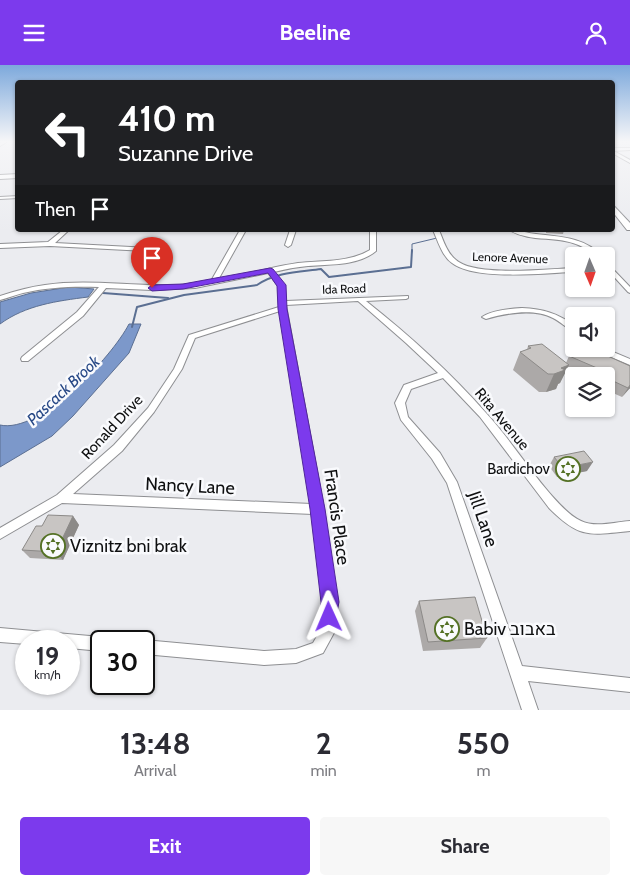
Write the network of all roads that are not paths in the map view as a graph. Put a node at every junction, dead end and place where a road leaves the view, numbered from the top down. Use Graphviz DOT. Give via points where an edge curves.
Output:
graph roads {
  1 [pos="15,176"];
  2 [pos="0,177"];
  3 [pos="15,197"];
  4 [pos="0,198"];
  5 [pos="615,210"];
  6 [pos="630,228"];
  7 [pos="64,232"];
  8 [pos="242,232"];
  9 [pos="292,232"];
  10 [pos="373,232"];
  11 [pos="437,232"];
  12 [pos="518,232"];
  13 [pos="50,244"];
  14 [pos="288,245"];
  15 [pos="0,247"];
  16 [pos="590,247"];
  17 [pos="565,270"];
  18 [pos="615,274"];
  19 [pos="272,275"];
  20 [pos="214,282"];
  21 [pos="105,285"];
  22 [pos="152,288"];
  23 [pos="630,291"];
  24 [pos="0,297"];
  25 [pos="406,297"];
  26 [pos="361,300"];
  27 [pos="283,306"];
  28 [pos="486,317"];
  29 [pos="565,323"];
  30 [pos="615,356"];
  31 [pos="25,359"];
  32 [pos="630,362"];
  33 [pos="442,375"];
  34 [pos="62,498"];
  35 [pos="318,509"];
  36 [pos="630,526"];
  37 [pos="0,534"];
  38 [pos="0,635"];
  39 [pos="90,643"];
  40 [pos="155,648"];
  41 [pos="517,673"];
  42 [pos="630,685"];
  43 [pos="530,710"];
  1 -- 2 [label="street"];
  3 -- 4 [label="street"];
  5 -- 6 [label="main road"];
  7 -- 13 [label="street"];
  8 -- 20 [label="street"];
  9 -- 14 [label="street"];
  10 -- 19 [label="street" via="372,251 366,256"];
  11 -- 17 [label="street, Lenore Avenue" via="456,265 490,271"];
  12 -- 16 [label="street" via="564,238"];
  13 -- 15 [label="street"];
  13 -- 22 [label="street" via="148,249 153,254"];
  18 -- 23 [label="street"];
  19 -- 20 [label="street"];
  19 -- 27 [label="street, Francis Place" via="281,285"];
  20 -- 22 [label="street"];
  21 -- 22 [label="street"];
  21 -- 24 [label="street" via="53,285"];
  21 -- 31 [label="street" via="80,314"];
  25 -- 26 [label="street, Ida Road"];
  26 -- 27 [label="street, Ida Road"];
  26 -- 33 [label="street, Rita Avenue" via="396,328"];
  27 -- 34 [label="street, Ronald Drive" via="192,337 178,369 151,410 118,448"];
  27 -- 35 [label="street, Francis Place"];
  28 -- 29 [label="street" via="498,312 542,312"];
  30 -- 32 [label="street"];
  33 -- 36 [label="street, Rita Avenue" via="483,415 556,509 578,525 595,529"];
  33 -- 41 [label="street, Jill Lane" via="407,387 400,403 404,418 452,482"];
  34 -- 35 [label="street, Nancy Lane"];
  34 -- 37 [label="street, Ronald Drive"];
  35 -- 40 [label="street, Francis Place" via="330,602 328,631 318,648 296,656 264,658"];
  38 -- 39 [label="street"];
  41 -- 42 [label="street"];
  41 -- 43 [label="street, Jill Lane"];
}
